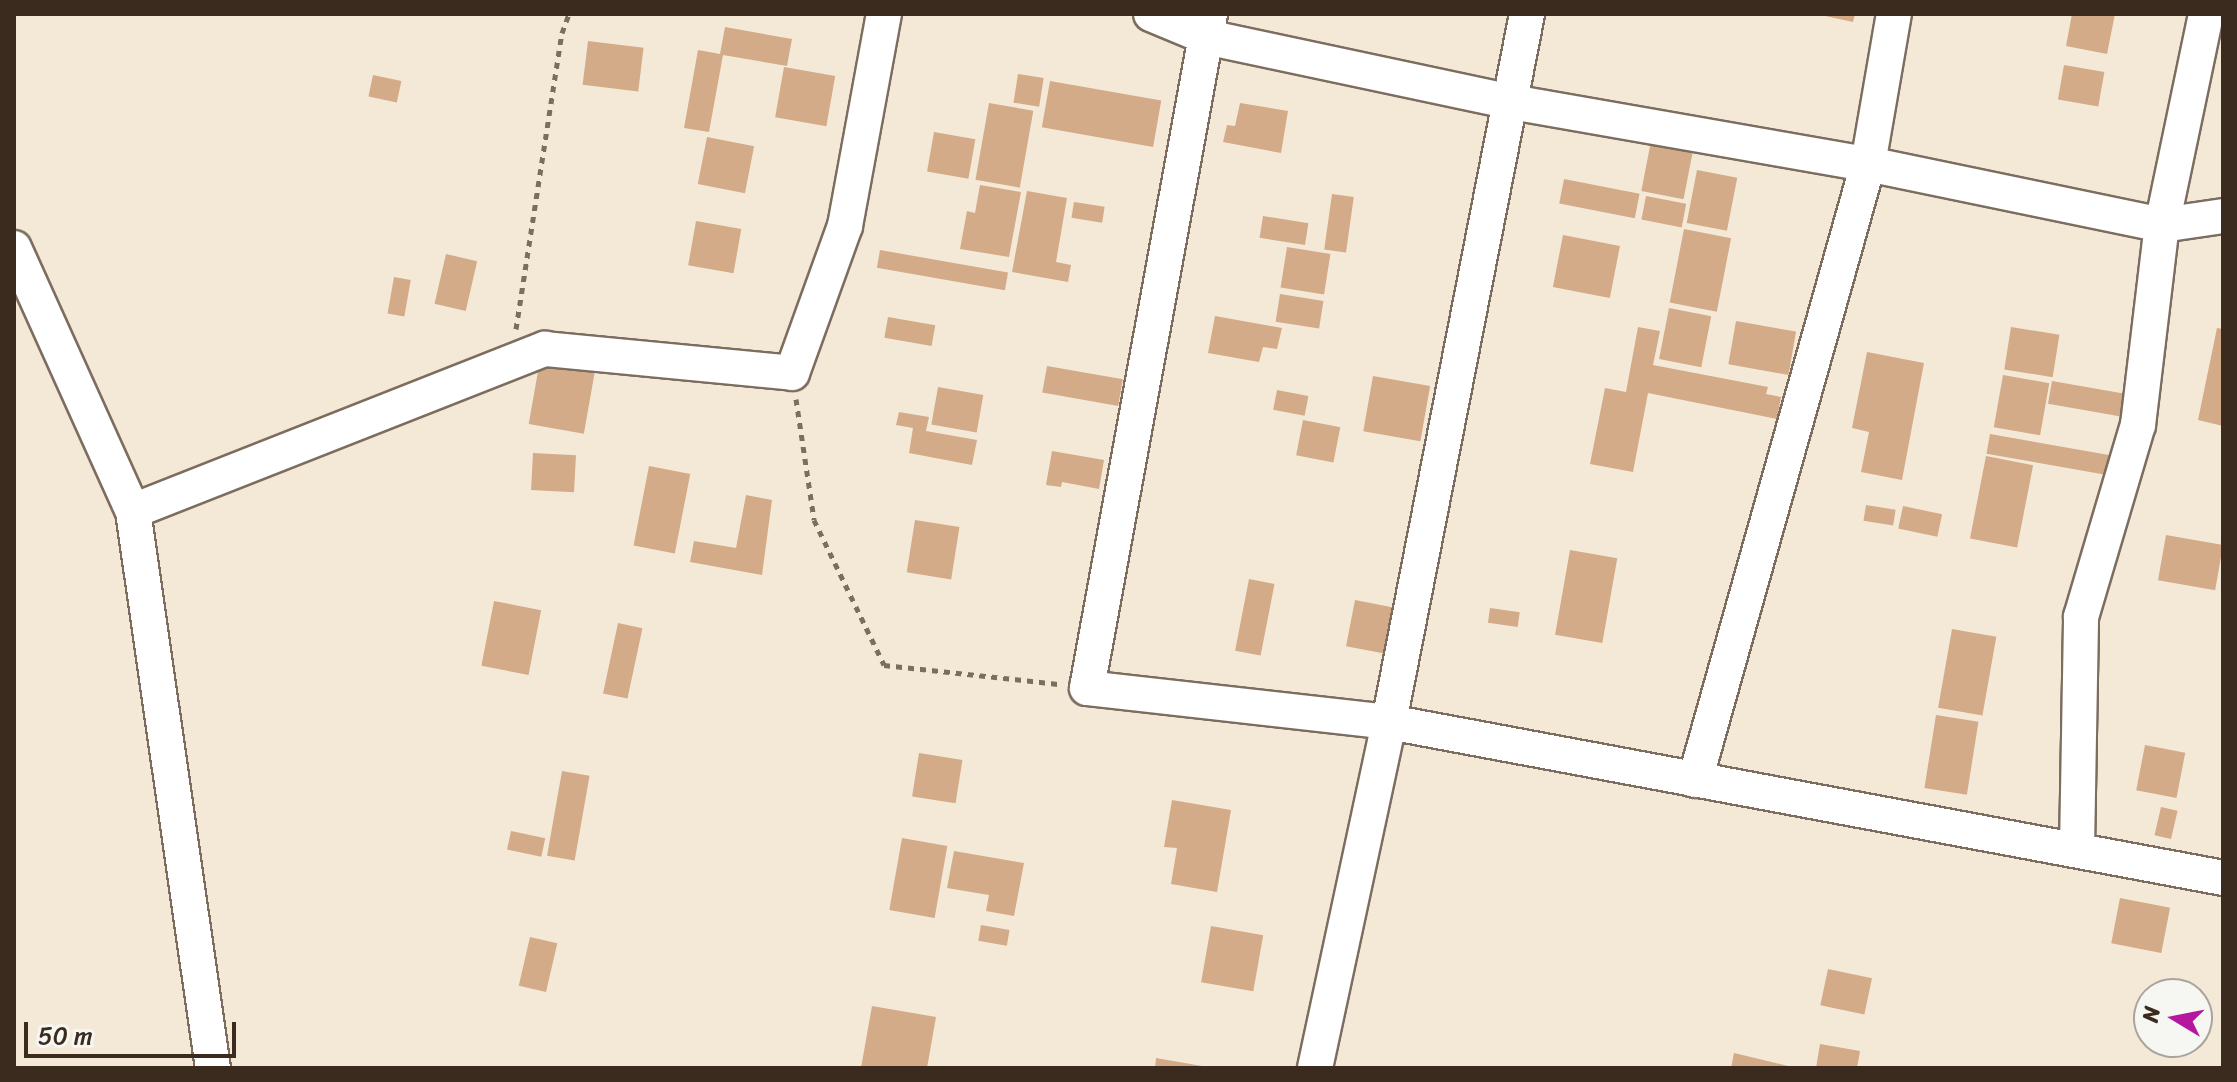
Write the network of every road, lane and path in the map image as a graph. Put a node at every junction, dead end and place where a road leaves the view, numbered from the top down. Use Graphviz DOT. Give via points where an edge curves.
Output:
graph roads {
  1 [pos="569,14"];
  2 [pos="884,14"];
  3 [pos="1151,14"];
  4 [pos="1527,14"];
  5 [pos="1894,14"];
  6 [pos="2206,14"];
  7 [pos="1208,26"];
  8 [pos="1511,102"];
  9 [pos="1868,164"];
  10 [pos="2223,216"];
  11 [pos="2162,225"];
  12 [pos="14,248"];
  13 [pos="511,362"];
  14 [pos="792,373"];
  15 [pos="133,511"];
  16 [pos="1087,688"];
  17 [pos="1389,722"];
  18 [pos="1695,780"];
  19 [pos="2077,850"];
  20 [pos="2223,878"];
  21 [pos="213,1068"];
  22 [pos="1315,1068"];
  1 -- 13 [label="path"];
  2 -- 14 [label="street" via="845,226"];
  3 -- 7 [label="street"];
  4 -- 8 [label="street"];
  5 -- 9 [label="street"];
  6 -- 11 [label="street"];
  7 -- 8 [label="street"];
  7 -- 16 [label="street"];
  8 -- 9 [label="street"];
  8 -- 17 [label="street"];
  9 -- 11 [label="street"];
  9 -- 18 [label="street"];
  10 -- 11 [label="street"];
  11 -- 19 [label="street" via="2138,425 2081,617"];
  12 -- 15 [label="street"];
  13 -- 14 [label="street" via="545,349"];
  13 -- 15 [label="street"];
  14 -- 16 [label="path" via="814,520 884,665"];
  15 -- 21 [label="street"];
  16 -- 17 [label="street"];
  17 -- 18 [label="street"];
  17 -- 22 [label="street"];
  18 -- 19 [label="street"];
  19 -- 20 [label="street"];
}
